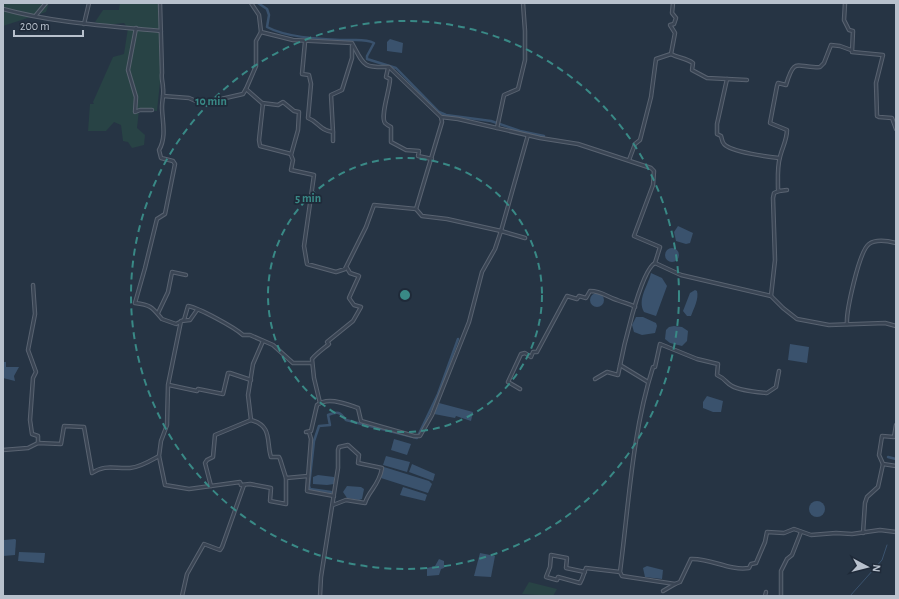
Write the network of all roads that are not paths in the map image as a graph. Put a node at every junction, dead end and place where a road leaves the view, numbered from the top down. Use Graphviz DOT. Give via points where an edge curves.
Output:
graph roads {
  1 [pos="46,3"];
  2 [pos="89,3"];
  3 [pos="160,3"];
  4 [pos="251,3"];
  5 [pos="523,3"];
  6 [pos="674,3"];
  7 [pos="845,3"];
  8 [pos="3,9"];
  9 [pos="36,15"];
  10 [pos="84,24"];
  11 [pos="136,28"];
  12 [pos="161,31"];
  13 [pos="261,32"];
  14 [pos="305,42"];
  15 [pos="352,43"];
  16 [pos="851,50"];
  17 [pos="670,54"];
  18 [pos="389,67"];
  19 [pos="727,79"];
  20 [pos="747,80"];
  21 [pos="246,89"];
  22 [pos="163,96"];
  23 [pos="263,103"];
  24 [pos="152,110"];
  25 [pos="441,118"];
  26 [pos="498,125"];
  27 [pos="896,129"];
  28 [pos="333,132"];
  29 [pos="528,135"];
  30 [pos="333,141"];
  31 [pos="291,154"];
  32 [pos="779,158"];
  33 [pos="432,159"];
  34 [pos="629,160"];
  35 [pos="786,190"];
  36 [pos="779,191"];
  37 [pos="416,209"];
  38 [pos="501,231"];
  39 [pos="525,238"];
  40 [pos="896,243"];
  41 [pos="655,263"];
  42 [pos="347,267"];
  43 [pos="186,275"];
  44 [pos="33,285"];
  45 [pos="771,296"];
  46 [pos="635,307"];
  47 [pos="197,310"];
  48 [pos="158,314"];
  49 [pos="181,321"];
  50 [pos="847,324"];
  51 [pos="896,326"];
  52 [pos="262,342"];
  53 [pos="312,363"];
  54 [pos="620,366"];
  55 [pos="779,371"];
  56 [pos="595,379"];
  57 [pos="251,380"];
  58 [pos="648,382"];
  59 [pos="168,385"];
  60 [pos="520,388"];
  61 [pos="320,403"];
  62 [pos="251,420"];
  63 [pos="896,425"];
  64 [pos="38,443"];
  65 [pos="3,450"];
  66 [pos="159,456"];
  67 [pos="883,464"];
  68 [pos="896,466"];
  69 [pos="308,476"];
  70 [pos="286,478"];
  71 [pos="244,485"];
  72 [pos="211,486"];
  73 [pos="334,496"];
  74 [pos="333,505"];
  75 [pos="802,532"];
  76 [pos="896,532"];
  77 [pos="863,533"];
  78 [pos="585,572"];
  79 [pos="620,572"];
  80 [pos="675,584"];
  81 [pos="663,591"];
  82 [pos="766,592"];
  83 [pos="182,596"];
  84 [pos="320,596"];
  85 [pos="765,596"];
  86 [pos="781,596"];
  1 -- 9 [label="street"];
  2 -- 10 [label="street"];
  3 -- 12 [label="street"];
  4 -- 13 [label="street" via="259,15"];
  5 -- 26 [label="street" via="526,31 525,60 518,89 504,95"];
  6 -- 17 [label="street" via="672,13 676,18 674,24 670,25 675,33"];
  7 -- 16 [label="street" via="844,20 849,30 853,31"];
  8 -- 9 [label="street"];
  9 -- 10 [label="street"];
  10 -- 11 [label="street"];
  11 -- 12 [label="street"];
  11 -- 24 [label="street" via="128,70 136,97 135,112"];
  12 -- 22 [label="street"];
  13 -- 14 [label="street"];
  13 -- 21 [label="street" via="256,40 256,66"];
  14 -- 15 [label="street"];
  14 -- 28 [label="street" via="302,74 308,75 311,84 308,118 315,121 324,131"];
  15 -- 18 [label="street" via="364,64 371,68"];
  15 -- 28 [label="street" via="352,58 342,90 331,95"];
  16 -- 27 [label="street" via="883,55 876,83 877,116 892,118"];
  16 -- 32 [label="street" via="831,45 820,67 801,64 794,66 786,85 778,84 770,120 772,125 787,130"];
  17 -- 19 [label="street" via="693,62 692,70 698,74 713,79"];
  17 -- 34 [label="street" via="656,59 651,97 640,140 635,144"];
  18 -- 25 [label="street"];
  18 -- 33 [label="street" via="386,77 390,78 390,90 383,116 390,128 391,142 406,150 419,151 418,156 422,158"];
  19 -- 20 [label="street"];
  19 -- 32 [label="street" via="718,116 717,134 727,146"];
  21 -- 22 [label="street" via="243,94 211,102"];
  21 -- 23 [label="street"];
  22 -- 48 [label="street" via="163,135 159,150 162,158 175,164 165,214 157,219 135,303 152,306"];
  23 -- 31 [label="street" via="260,146"];
  23 -- 31 [label="street" via="278,105 283,102 299,112 298,130"];
  25 -- 26 [label="street" via="458,118"];
  25 -- 33 [label="street"];
  26 -- 29 [label="street"];
  28 -- 30 [label="street"];
  29 -- 34 [label="street" via="578,144"];
  29 -- 38 [label="street"];
  31 -- 42 [label="street" via="291,170 314,174 304,246 307,264 336,272"];
  32 -- 36 [label="street"];
  33 -- 37 [label="street"];
  34 -- 41 [label="street" via="654,171 653,185 634,236 660,247"];
  35 -- 36 [label="street"];
  36 -- 45 [label="street" via="774,193 773,198 775,260"];
  37 -- 38 [label="street" via="422,216"];
  37 -- 42 [label="street" via="374,205"];
  38 -- 39 [label="street"];
  38 -- 61 [label="street" via="495,249 482,272 469,322 432,415 420,436 361,421 358,408 332,401"];
  40 -- 50 [label="street" via="879,241 871,243 864,251 847,310"];
  41 -- 45 [label="street" via="681,275"];
  41 -- 46 [label="street" via="645,275"];
  42 -- 53 [label="street" via="350,273 359,276 349,298 354,305 361,307 348,326 318,351"];
  43 -- 48 [label="street" via="172,272 168,292"];
  44 -- 64 [label="street" via="35,314 28,350 36,372 33,378 30,420 32,434 38,436"];
  45 -- 50 [label="street" via="797,319 829,325"];
  46 -- 54 [label="street"];
  46 -- 60 [label="street" via="601,292 590,291 586,298 579,296 576,299 567,296 537,352 533,352 531,357 525,353 521,354 518,359 508,382"];
  47 -- 49 [label="street" via="190,320"];
  47 -- 49 [label="street" via="188,306 186,316"];
  47 -- 52 [label="street" via="243,335 250,335"];
  48 -- 49 [label="street" via="162,319 176,324"];
  49 -- 59 [label="street"];
  50 -- 51 [label="street"];
  52 -- 53 [label="street" via="274,345 293,363"];
  52 -- 57 [label="street" via="253,364"];
  53 -- 61 [label="street"];
  54 -- 56 [label="street" via="618,375 607,372"];
  54 -- 58 [label="street"];
  55 -- 58 [label="street" via="776,387 770,392 743,389 730,385 726,379 717,375 718,364 697,359 660,344 655,367"];
  57 -- 59 [label="street" via="228,374 223,394"];
  57 -- 62 [label="street" via="248,395"];
  58 -- 79 [label="street" via="635,444"];
  59 -- 66 [label="street" via="167,425"];
  61 -- 69 [label="street" via="317,405 313,428 307,432 310,440"];
  62 -- 70 [label="street" via="258,422 265,430 269,438 271,457 278,457"];
  62 -- 72 [label="street" via="215,435 213,457 205,463"];
  63 -- 67 [label="street" via="894,437 881,437 879,455"];
  64 -- 65 [label="street" via="28,448"];
  64 -- 66 [label="street" via="61,444 64,426 84,427 92,473 94,470 114,466 129,468 143,465"];
  66 -- 72 [label="street" via="165,485 189,489"];
  67 -- 68 [label="street"];
  67 -- 77 [label="street" via="878,487 867,496"];
  69 -- 70 [label="street"];
  69 -- 73 [label="street" via="307,491"];
  70 -- 71 [label="street" via="286,504 270,502 271,488"];
  71 -- 72 [label="street" via="240,485 240,482"];
  71 -- 83 [label="street" via="222,547 220,550 204,544 187,574"];
  73 -- 74 [label="street"];
  73 -- 74 [label="street" via="340,448 348,445 359,455 358,463 382,468 378,483 365,503 346,500"];
  74 -- 84 [label="street"];
  75 -- 77 [label="street" via="811,535"];
  75 -- 80 [label="street" via="794,529 784,533 767,532 756,563 751,564 749,568 737,569 715,562 691,559 680,582"];
  75 -- 86 [label="street" via="792,555 781,571"];
  76 -- 77 [label="street" via="880,530"];
  78 -- 78 [label="street" via="580,583 558,577 557,580 546,577 552,555 567,558 566,568"];
  78 -- 79 [label="street" via="586,568"];
  79 -- 80 [label="street" via="622,576"];
  80 -- 81 [label="street"];
  82 -- 85 [label="street"];
}
